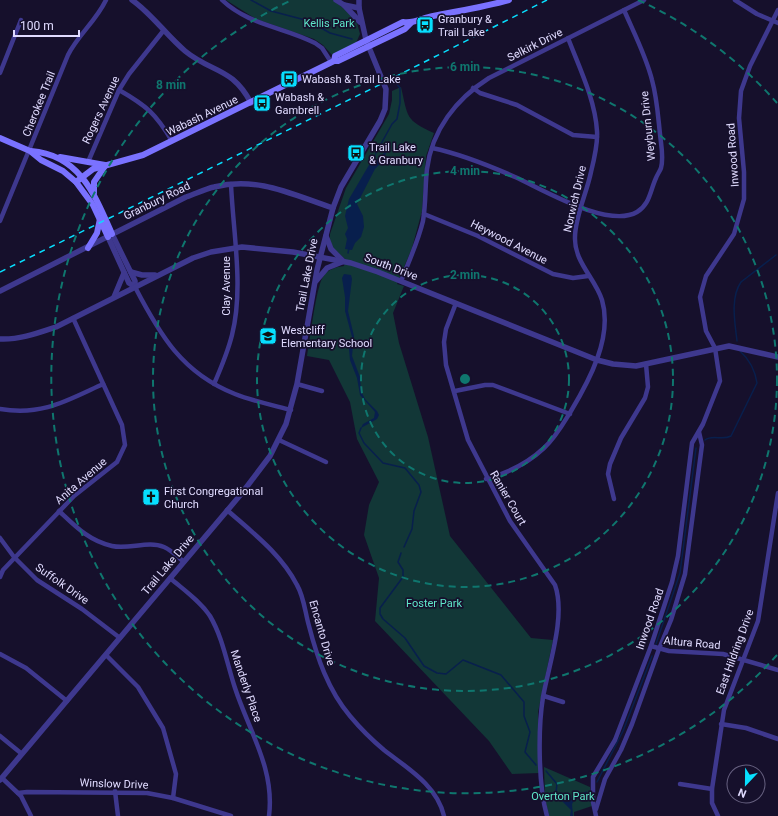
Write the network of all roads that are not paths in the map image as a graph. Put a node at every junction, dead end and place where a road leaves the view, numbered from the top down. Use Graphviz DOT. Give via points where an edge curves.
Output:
graph roads {
  1 [pos="106,0"];
  2 [pos="132,0"];
  3 [pos="222,0"];
  4 [pos="336,0"];
  5 [pos="359,0"];
  6 [pos="509,0"];
  7 [pos="644,0"];
  8 [pos="735,0"];
  9 [pos="344,5"];
  10 [pos="359,8"];
  11 [pos="624,10"];
  12 [pos="778,10"];
  13 [pos="21,20"];
  14 [pos="776,22"];
  15 [pos="361,24"];
  16 [pos="164,30"];
  17 [pos="568,38"];
  18 [pos="367,43"];
  19 [pos="333,62"];
  20 [pos="0,73"];
  21 [pos="473,88"];
  22 [pos="119,90"];
  23 [pos="251,103"];
  24 [pos="0,138"];
  25 [pos="597,138"];
  26 [pos="172,141"];
  27 [pos="432,148"];
  28 [pos="30,151"];
  29 [pos="52,156"];
  30 [pos="88,162"];
  31 [pos="106,165"];
  32 [pos="82,176"];
  33 [pos="76,182"];
  34 [pos="231,184"];
  35 [pos="94,197"];
  36 [pos="333,208"];
  37 [pos="581,208"];
  38 [pos="424,214"];
  39 [pos="100,217"];
  40 [pos="0,221"];
  41 [pos="325,235"];
  42 [pos="110,236"];
  43 [pos="234,247"];
  44 [pos="88,248"];
  45 [pos="320,258"];
  46 [pos="343,262"];
  47 [pos="124,272"];
  48 [pos="131,272"];
  49 [pos="159,274"];
  50 [pos="588,276"];
  51 [pos="401,281"];
  52 [pos="315,283"];
  53 [pos="135,287"];
  54 [pos="0,291"];
  55 [pos="114,297"];
  56 [pos="456,303"];
  57 [pos="73,318"];
  58 [pos="0,339"];
  59 [pos="715,348"];
  60 [pos="778,357"];
  61 [pos="597,360"];
  62 [pos="646,364"];
  63 [pos="103,384"];
  64 [pos="214,384"];
  65 [pos="297,384"];
  66 [pos="322,391"];
  67 [pos="455,391"];
  68 [pos="0,409"];
  69 [pos="291,410"];
  70 [pos="570,414"];
  71 [pos="699,432"];
  72 [pos="279,440"];
  73 [pos="692,443"];
  74 [pos="702,445"];
  75 [pos="326,462"];
  76 [pos="486,479"];
  77 [pos="778,493"];
  78 [pos="614,499"];
  79 [pos="227,510"];
  80 [pos="59,511"];
  81 [pos="0,538"];
  82 [pos="14,557"];
  83 [pos="184,562"];
  84 [pos="0,577"];
  85 [pos="170,578"];
  86 [pos="120,638"];
  87 [pos="651,646"];
  88 [pos="658,649"];
  89 [pos="0,654"];
  90 [pos="106,655"];
  91 [pos="743,660"];
  92 [pos="778,670"];
  93 [pos="544,696"];
  94 [pos="67,701"];
  95 [pos="563,702"];
  96 [pos="721,724"];
  97 [pos="0,736"];
  98 [pos="778,739"];
  99 [pos="22,754"];
  100 [pos="1,779"];
  101 [pos="680,784"];
  102 [pos="712,789"];
  103 [pos="592,790"];
  104 [pos="115,791"];
  105 [pos="601,791"];
  106 [pos="18,793"];
  107 [pos="173,798"];
  108 [pos="596,809"];
  109 [pos="30,816"];
  110 [pos="118,816"];
  111 [pos="231,816"];
  112 [pos="269,816"];
  113 [pos="444,816"];
  114 [pos="547,816"];
  115 [pos="596,816"];
  116 [pos="718,816"];
  1 -- 28 [label="street, Cherokee Trail" via="68,55"];
  2 -- 16 [label="street"];
  3 -- 19 [label="street" via="252,20 315,43"];
  4 -- 9 [label="street"];
  5 -- 10 [label="street, Trail Lake Drive"];
  6 -- 18 [label="main road" via="411,23 405,29"];
  7 -- 11 [label="street, Selkirk Drive"];
  8 -- 14 [label="street"];
  9 -- 10 [label="street"];
  9 -- 15 [label="street"];
  10 -- 15 [label="street, Trail Lake Drive"];
  11 -- 17 [label="street, Selkirk Drive"];
  11 -- 37 [label="street, Weyburn Drive" via="643,51 657,100 661,168 648,200 637,212 620,216"];
  12 -- 14 [label="street, Inwood Road"];
  13 -- 20 [label="street"];
  14 -- 59 [label="street, Inwood Road" via="750,66 741,91 739,118 744,200 734,234 706,276 700,297 706,332"];
  15 -- 18 [label="street, Trail Lake Drive"];
  16 -- 22 [label="street, Rogers Avenue"];
  16 -- 23 [label="street" via="192,56 232,78"];
  17 -- 21 [label="street, Selkirk Drive"];
  17 -- 25 [label="street, Norwich Drive" via="593,105"];
  18 -- 19 [label="main road, Wabash Avenue"];
  18 -- 36 [label="street, Trail Lake Drive" via="386,89 386,105 380,121 344,181"];
  19 -- 23 [label="main road, Wabash Avenue"];
  21 -- 25 [label="street" via="480,93 517,105 573,135"];
  21 -- 27 [label="street, Selkirk Drive" via="450,112"];
  22 -- 26 [label="street" via="150,109"];
  22 -- 30 [label="street, Rogers Avenue"];
  23 -- 26 [label="main road, Wabash Avenue"];
  24 -- 28 [label="main road"];
  25 -- 37 [label="street, Norwich Drive"];
  26 -- 31 [label="main road, Wabash Avenue" via="143,155"];
  27 -- 37 [label="street, Weyburn Drive" via="464,156"];
  27 -- 38 [label="street, Selkirk Drive"];
  28 -- 29 [label="main road"];
  28 -- 33 [label="main road"];
  28 -- 40 [label="street, Cherokee Trail"];
  29 -- 30 [label="main road"];
  29 -- 32 [label="main road" via="71,166"];
  30 -- 31 [label="main road"];
  31 -- 32 [label="main road, Wabash Avenue"];
  31 -- 35 [label="main road" via="94,182"];
  32 -- 33 [label="main road, Wabash Avenue"];
  32 -- 35 [label="main road"];
  33 -- 39 [label="main road"];
  34 -- 36 [label="street, Granbury Road" via="252,183 280,188"];
  34 -- 42 [label="street, Granbury Road" via="186,197"];
  34 -- 43 [label="street, Clay Avenue"];
  35 -- 42 [label="main road"];
  36 -- 41 [label="street, Trail Lake Drive"];
  37 -- 50 [label="street, Norwich Drive" via="575,231 575,246"];
  38 -- 50 [label="street, Heywood Avenue" via="478,236 558,276"];
  38 -- 51 [label="street, Selkirk Drive" via="418,239"];
  39 -- 42 [label="main road"];
  39 -- 44 [label="main road" via="97,233"];
  41 -- 45 [label="street, Trail Lake Drive"];
  41 -- 46 [label="street" via="331,249"];
  42 -- 44 [label="street, Granbury Road"];
  42 -- 47 [label="street"];
  42 -- 48 [label="street"];
  43 -- 45 [label="street, South Drive" via="260,248"];
  43 -- 49 [label="street, South Drive" via="202,254"];
  43 -- 64 [label="street, Clay Avenue" via="237,298 234,325 225,358"];
  44 -- 54 [label="street, Granbury Road"];
  45 -- 46 [label="street, South Drive"];
  45 -- 52 [label="street, Trail Lake Drive"];
  46 -- 51 [label="street, South Drive" via="372,269"];
  46 -- 52 [label="street" via="327,268"];
  47 -- 53 [label="street"];
  47 -- 55 [label="street"];
  48 -- 49 [label="street" via="150,276"];
  48 -- 53 [label="street"];
  49 -- 53 [label="street, South Drive"];
  50 -- 61 [label="street, Norwich Drive" via="602,300 604,312 603,335"];
  51 -- 56 [label="street, South Drive"];
  52 -- 65 [label="street, Trail Lake Drive"];
  53 -- 55 [label="street, South Drive"];
  53 -- 64 [label="street" via="159,332 175,353"];
  55 -- 57 [label="street, South Drive"];
  56 -- 61 [label="street, South Drive"];
  56 -- 67 [label="street, Ranier Court" via="444,342 446,365"];
  57 -- 58 [label="street, South Drive" via="36,333"];
  57 -- 63 [label="street, Anita Avenue"];
  59 -- 60 [label="street, South Drive" via="729,346"];
  59 -- 62 [label="street, South Drive"];
  59 -- 71 [label="street, Inwood Road" via="720,381"];
  61 -- 62 [label="street, South Drive" via="619,365"];
  61 -- 70 [label="street, Norwich Drive" via="590,379"];
  62 -- 78 [label="street" via="648,387 645,398 621,438 610,464 608,474"];
  63 -- 68 [label="street" via="38,411 17,412"];
  63 -- 80 [label="street, Anita Avenue" via="122,425 125,446 117,462"];
  64 -- 69 [label="street" via="240,396"];
  65 -- 66 [label="street"];
  65 -- 69 [label="street, Trail Lake Drive"];
  67 -- 70 [label="street" via="494,385"];
  67 -- 76 [label="street, Ranier Court" via="468,440"];
  69 -- 72 [label="street, Trail Lake Drive"];
  70 -- 76 [label="street, Norwich Drive" via="545,447 525,463"];
  71 -- 73 [label="street, Inwood Road"];
  71 -- 74 [label="street, Inwood Road"];
  72 -- 75 [label="street"];
  72 -- 79 [label="street, Trail Lake Drive" via="258,472"];
  73 -- 74 [label="street"];
  73 -- 87 [label="street, Inwood Road" via="678,556"];
  74 -- 88 [label="street, Inwood Road" via="685,574 671,620"];
  76 -- 93 [label="street, Ranier Court" via="510,521 555,585 559,596 559,614"];
  77 -- 91 [label="street, East Hildring Drive" via="758,622"];
  79 -- 83 [label="street, Trail Lake Drive"];
  79 -- 113 [label="street, Encanto Drive" via="270,548 290,572 303,599 322,668 349,715 383,749 421,778 439,803"];
  80 -- 82 [label="street, Anita Avenue"];
  80 -- 83 [label="street" via="87,536 99,542 122,548 159,545 170,550"];
  81 -- 82 [label="street, Suffolk Drive"];
  82 -- 84 [label="street, Anita Avenue"];
  82 -- 86 [label="street, Suffolk Drive" via="43,585 82,609"];
  83 -- 85 [label="street, Trail Lake Drive"];
  85 -- 86 [label="street, Trail Lake Drive"];
  85 -- 112 [label="street, Manderly Place" via="204,608 219,636 268,776"];
  86 -- 90 [label="street, Trail Lake Drive"];
  87 -- 88 [label="street, Altura Road"];
  87 -- 103 [label="street, Inwood Road" via="615,740 593,776"];
  88 -- 91 [label="street, Altura Road" via="723,654"];
  88 -- 105 [label="street, Inwood Road" via="632,724"];
  89 -- 94 [label="street" via="26,668"];
  90 -- 94 [label="street, Trail Lake Drive"];
  90 -- 107 [label="street" via="138,687 163,728 176,774"];
  91 -- 92 [label="street, Altura Road"];
  91 -- 96 [label="street, East Hildring Drive" via="728,697"];
  93 -- 95 [label="street"];
  93 -- 114 [label="street, Ranier Court" via="541,718 542,769"];
  94 -- 99 [label="street, Trail Lake Drive"];
  96 -- 98 [label="street" via="746,728"];
  96 -- 102 [label="street, East Hildring Drive"];
  97 -- 99 [label="street"];
  99 -- 100 [label="street, Trail Lake Drive"];
  100 -- 106 [label="street"];
  101 -- 102 [label="street"];
  102 -- 116 [label="street, East Hildring Drive" via="712,803"];
  103 -- 105 [label="street"];
  103 -- 108 [label="street, Inwood Road"];
  104 -- 106 [label="street, Winslow Drive"];
  104 -- 107 [label="street, Winslow Drive"];
  104 -- 110 [label="street"];
  105 -- 108 [label="street, Inwood Road"];
  106 -- 109 [label="street"];
  107 -- 111 [label="street, Winslow Drive"];
  108 -- 115 [label="street, Inwood Road"];
}
